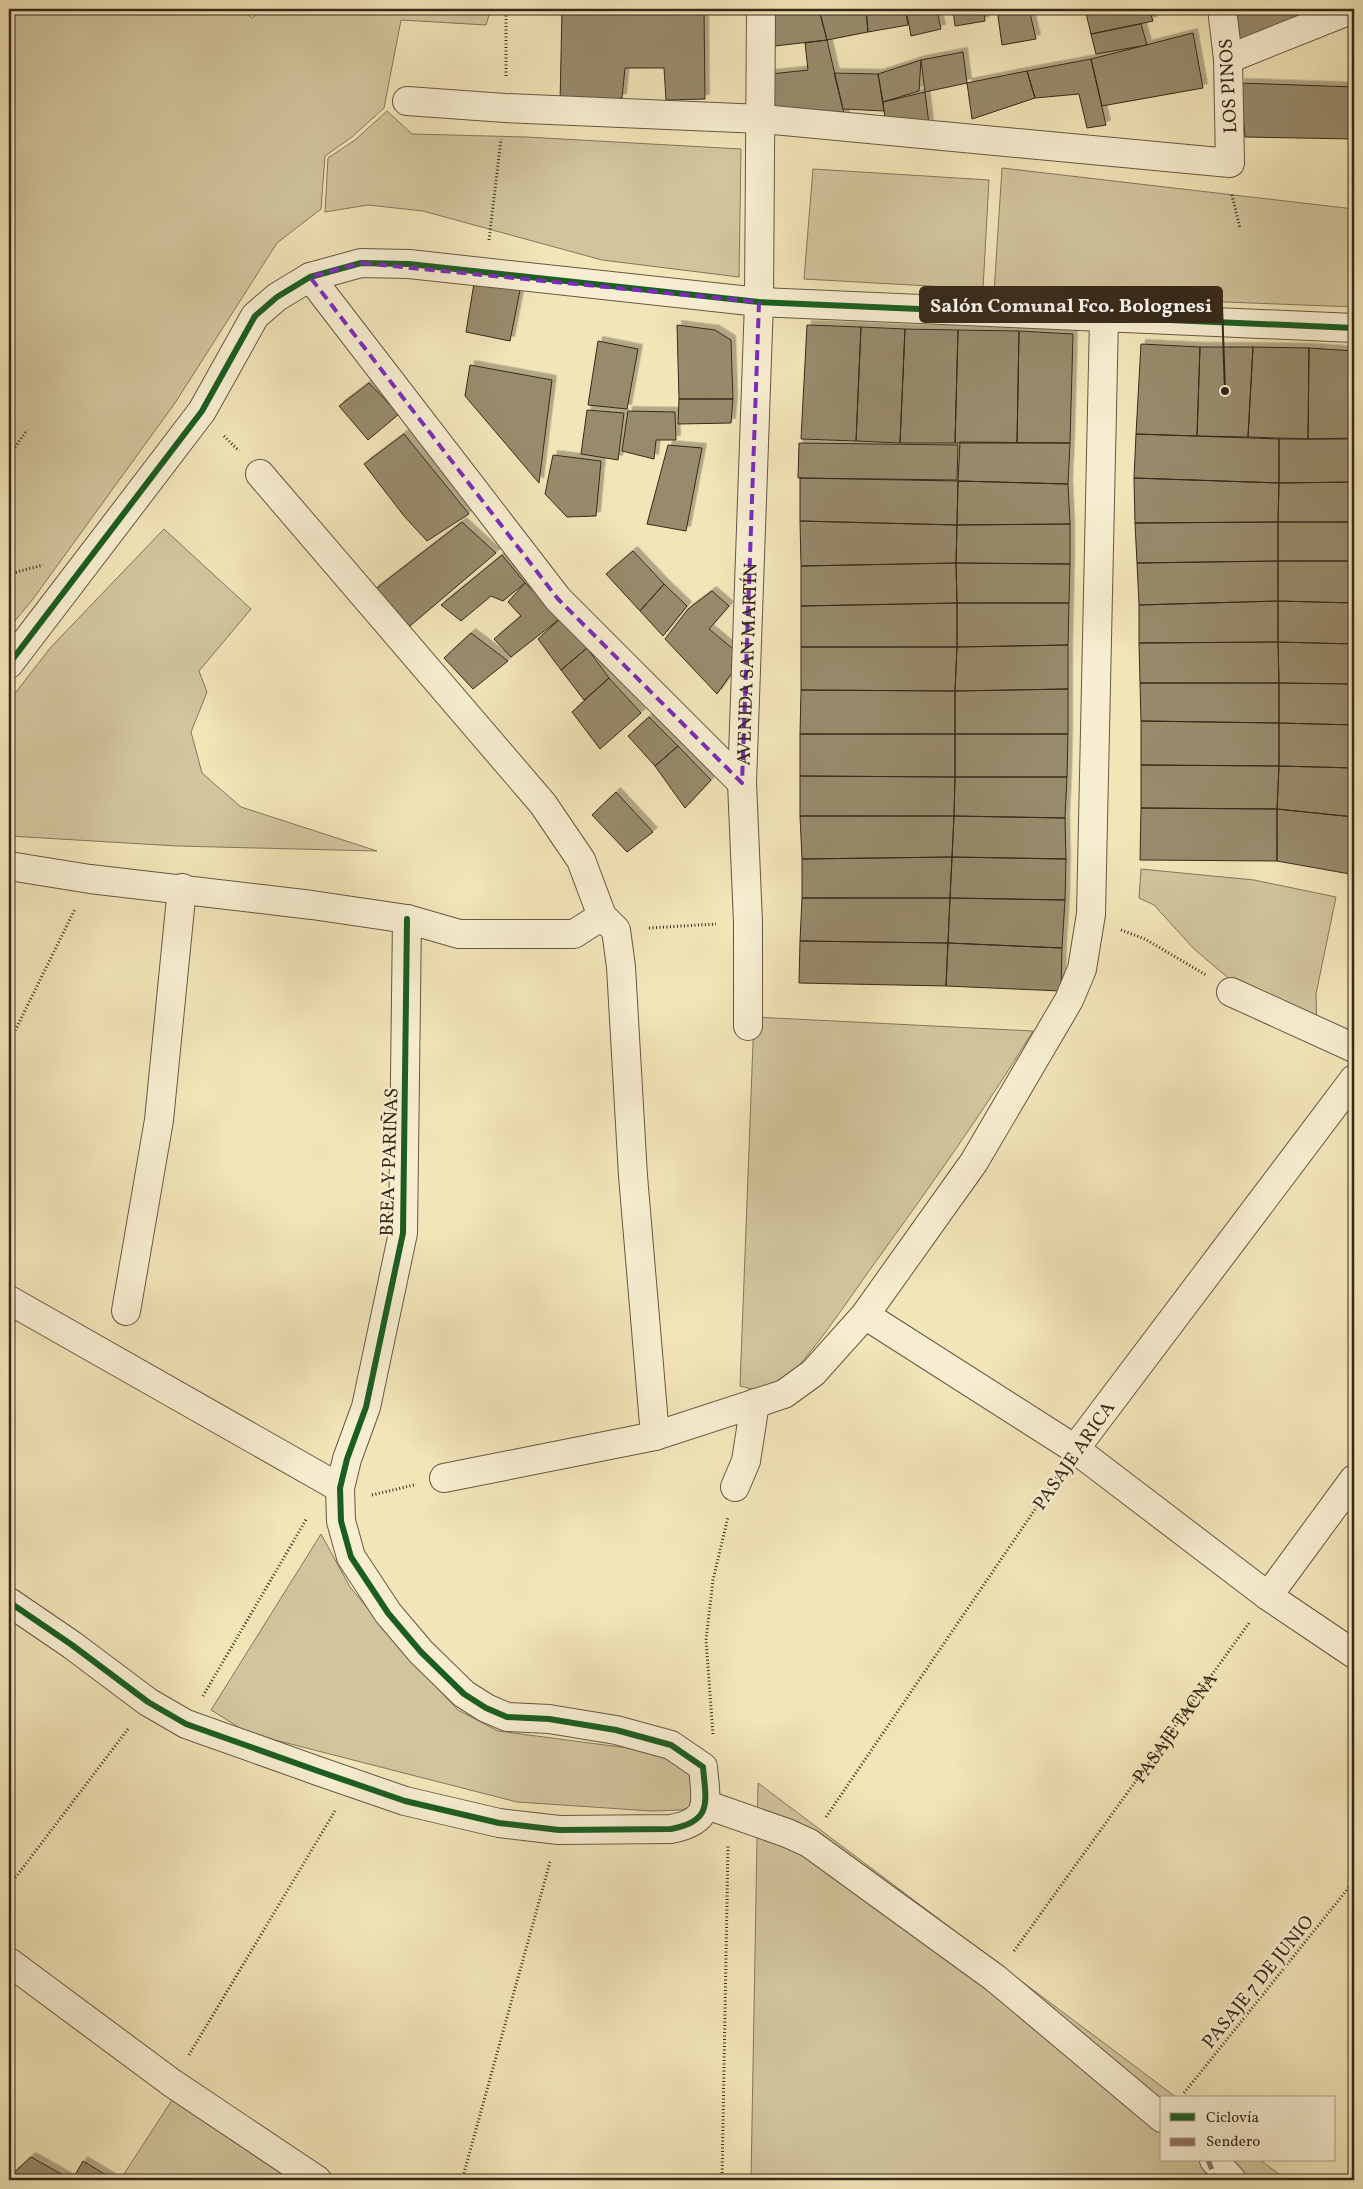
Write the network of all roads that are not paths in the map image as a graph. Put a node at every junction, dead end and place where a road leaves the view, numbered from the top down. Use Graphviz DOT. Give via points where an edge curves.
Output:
graph roads {
  1 [pos="761,9"];
  2 [pos="1222,9"];
  3 [pos="1353,9"];
  4 [pos="1228,59"];
  5 [pos="406,100"];
  6 [pos="762,119"];
  7 [pos="310,277"];
  8 [pos="759,302"];
  9 [pos="1104,318"];
  10 [pos="1354,328"];
  11 [pos="260,474"];
  12 [pos="9,664"];
  13 [pos="742,783"];
  14 [pos="9,866"];
  15 [pos="182,888"];
  16 [pos="407,919"];
  17 [pos="609,923"];
  18 [pos="1231,992"];
  19 [pos="748,1026"];
  20 [pos="1354,1048"];
  21 [pos="1354,1079"];
  22 [pos="9,1300"];
  23 [pos="126,1311"];
  24 [pos="865,1315"];
  25 [pos="755,1403"];
  26 [pos="655,1436"];
  27 [pos="1075,1449"];
  28 [pos="444,1478"];
  29 [pos="1354,1479"];
  30 [pos="333,1484"];
  31 [pos="735,1487"];
  32 [pos="1268,1596"];
  33 [pos="9,1602"];
  34 [pos="1354,1654"];
  35 [pos="717,1808"];
  36 [pos="9,1962"];
  37 [pos="1160,2116"];
  38 [pos="1216,2162"];
  39 [pos="317,2180"];
  40 [pos="1232,2180"];
  1 -- 6 [label="street, AVENIDA SAN MARTÍN"];
  2 -- 4 [label="street, LOS PINOS"];
  3 -- 4 [label="street"];
  4 -- 6 [label="street, LOS PINOS" via="1230,163"];
  5 -- 6 [label="street" via="505,108"];
  6 -- 8 [label="street, AVENIDA SAN MARTÍN"];
  7 -- 8 [label="street" via="361,263 409,264"];
  7 -- 12 [label="street" via="277,296 255,316 202,411"];
  7 -- 13 [label="street" via="558,599"];
  8 -- 9 [label="street"];
  8 -- 13 [label="street, AVENIDA SAN MARTÍN"];
  9 -- 10 [label="street"];
  9 -- 24 [label="street" via="1091,914 1082,969 1069,1000 974,1162"];
  11 -- 17 [label="street" via="543,804 581,860"];
  13 -- 19 [label="street, AVENIDA SAN MARTÍN" via="748,922"];
  14 -- 15 [label="street" via="90,880"];
  15 -- 16 [label="street"];
  15 -- 23 [label="street" via="159,1120"];
  16 -- 17 [label="street" via="460,934 574,934"];
  16 -- 30 [label="street, BREA Y PARIÑAS" via="403,1233 366,1407 347,1459"];
  17 -- 26 [label="street" via="621,967 633,1176"];
  18 -- 20 [label="street"];
  21 -- 27 [label="street, PASAJE ARICA"];
  22 -- 30 [label="street"];
  24 -- 25 [label="street" via="813,1373 784,1394"];
  24 -- 27 [label="street"];
  25 -- 26 [label="street"];
  25 -- 31 [label="street" via="746,1461"];
  26 -- 28 [label="street"];
  27 -- 32 [label="street"];
  29 -- 32 [label="street"];
  30 -- 35 [label="street, BREA Y PARIÑAS" via="351,1557 388,1613 421,1652 464,1694 507,1717 606,1728 672,1745 702,1767"];
  32 -- 34 [label="street"];
  33 -- 35 [label="street" via="148,1702 186,1724 405,1801 490,1821 559,1830 671,1829 688,1826"];
  35 -- 37 [label="street" via="809,1843 995,1978"];
  36 -- 39 [label="street" via="172,2083"];
  38 -- 40 [label="street"];
}
